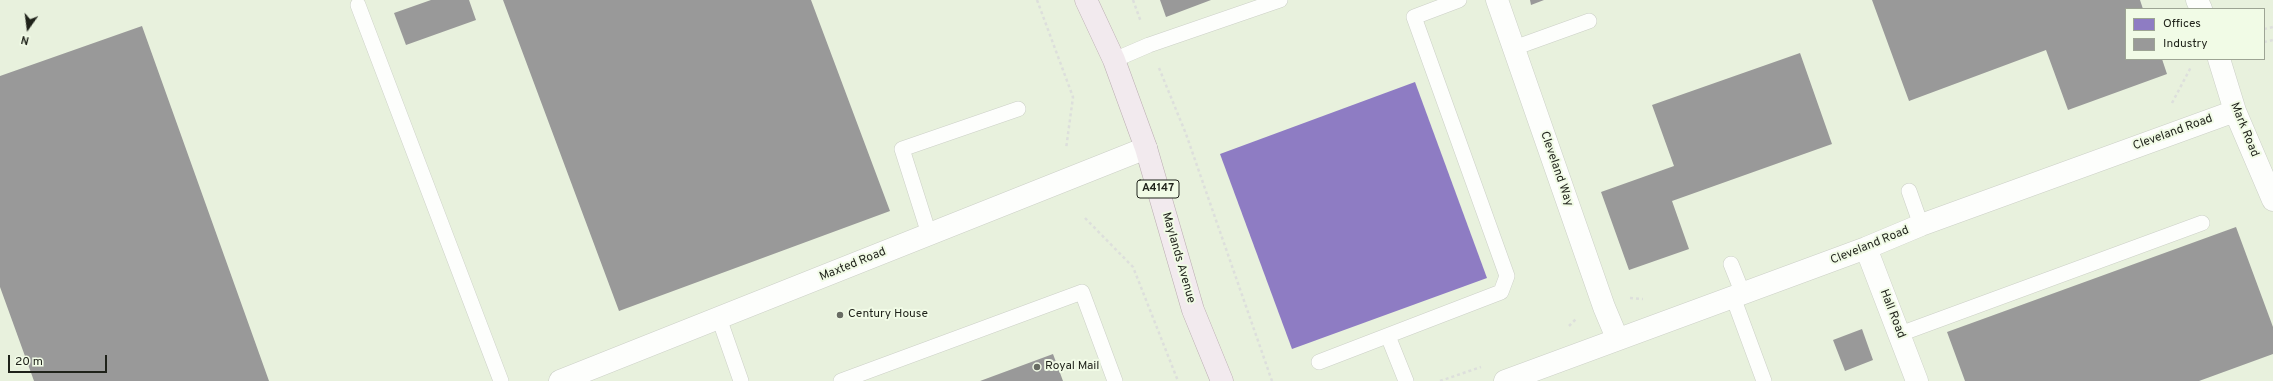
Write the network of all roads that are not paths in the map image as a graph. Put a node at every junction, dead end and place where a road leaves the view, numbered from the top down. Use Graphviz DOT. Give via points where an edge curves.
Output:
graph roads {
  1 [pos="1086,0"];
  2 [pos="1280,0"];
  3 [pos="1459,0"];
  4 [pos="1497,0"];
  5 [pos="358,5"];
  6 [pos="1589,21"];
  7 [pos="1514,48"];
  8 [pos="1114,60"];
  9 [pos="2218,60"];
  10 [pos="1018,109"];
  11 [pos="2235,110"];
  12 [pos="1146,148"];
  13 [pos="1909,191"];
  14 [pos="2273,200"];
  15 [pos="2202,223"];
  16 [pos="1921,225"];
  17 [pos="929,234"];
  18 [pos="1866,248"];
  19 [pos="1731,264"];
  20 [pos="1738,296"];
  21 [pos="719,318"];
  22 [pos="1900,334"];
  23 [pos="1388,336"];
  24 [pos="1617,338"];
  25 [pos="1319,362"];
  26 [pos="501,381"];
  27 [pos="560,381"];
  28 [pos="741,381"];
  29 [pos="841,381"];
  30 [pos="1115,381"];
  31 [pos="1222,381"];
  32 [pos="1406,381"];
  33 [pos="1505,381"];
  34 [pos="1764,381"];
  35 [pos="1917,381"];
  1 -- 8 [label="main road, Maylands Avenue / A4147"];
  2 -- 8 [label="lane" via="1149,44"];
  3 -- 23 [label="lane" via="1414,17 1507,276 1501,292"];
  4 -- 7 [label="street, Cleveland Way"];
  5 -- 26 [label="lane"];
  6 -- 7 [label="lane"];
  7 -- 24 [label="street, Cleveland Way"];
  8 -- 12 [label="main road, Maylands Avenue / A4147"];
  9 -- 11 [label="street, Mark Road"];
  10 -- 17 [label="lane" via="902,150"];
  11 -- 14 [label="street, Mark Road"];
  11 -- 16 [label="street, Cleveland Road"];
  12 -- 17 [label="street, Maxted Road"];
  12 -- 31 [label="main road, Maylands Avenue / A4147" via="1193,310"];
  13 -- 16 [label="lane"];
  15 -- 22 [label="lane"];
  16 -- 18 [label="street, Cleveland Road"];
  17 -- 21 [label="street, Maxted Road"];
  18 -- 20 [label="street, Cleveland Road"];
  18 -- 22 [label="street, Hall Road"];
  19 -- 20 [label="lane"];
  20 -- 24 [label="street, Cleveland Road"];
  20 -- 34 [label="lane"];
  21 -- 27 [label="street, Maxted Road"];
  21 -- 28 [label="lane"];
  22 -- 35 [label="street, Hall Road"];
  23 -- 25 [label="lane"];
  23 -- 32 [label="lane"];
  24 -- 33 [label="street, Cleveland Road"];
  29 -- 30 [label="lane" via="1082,292"];
}
